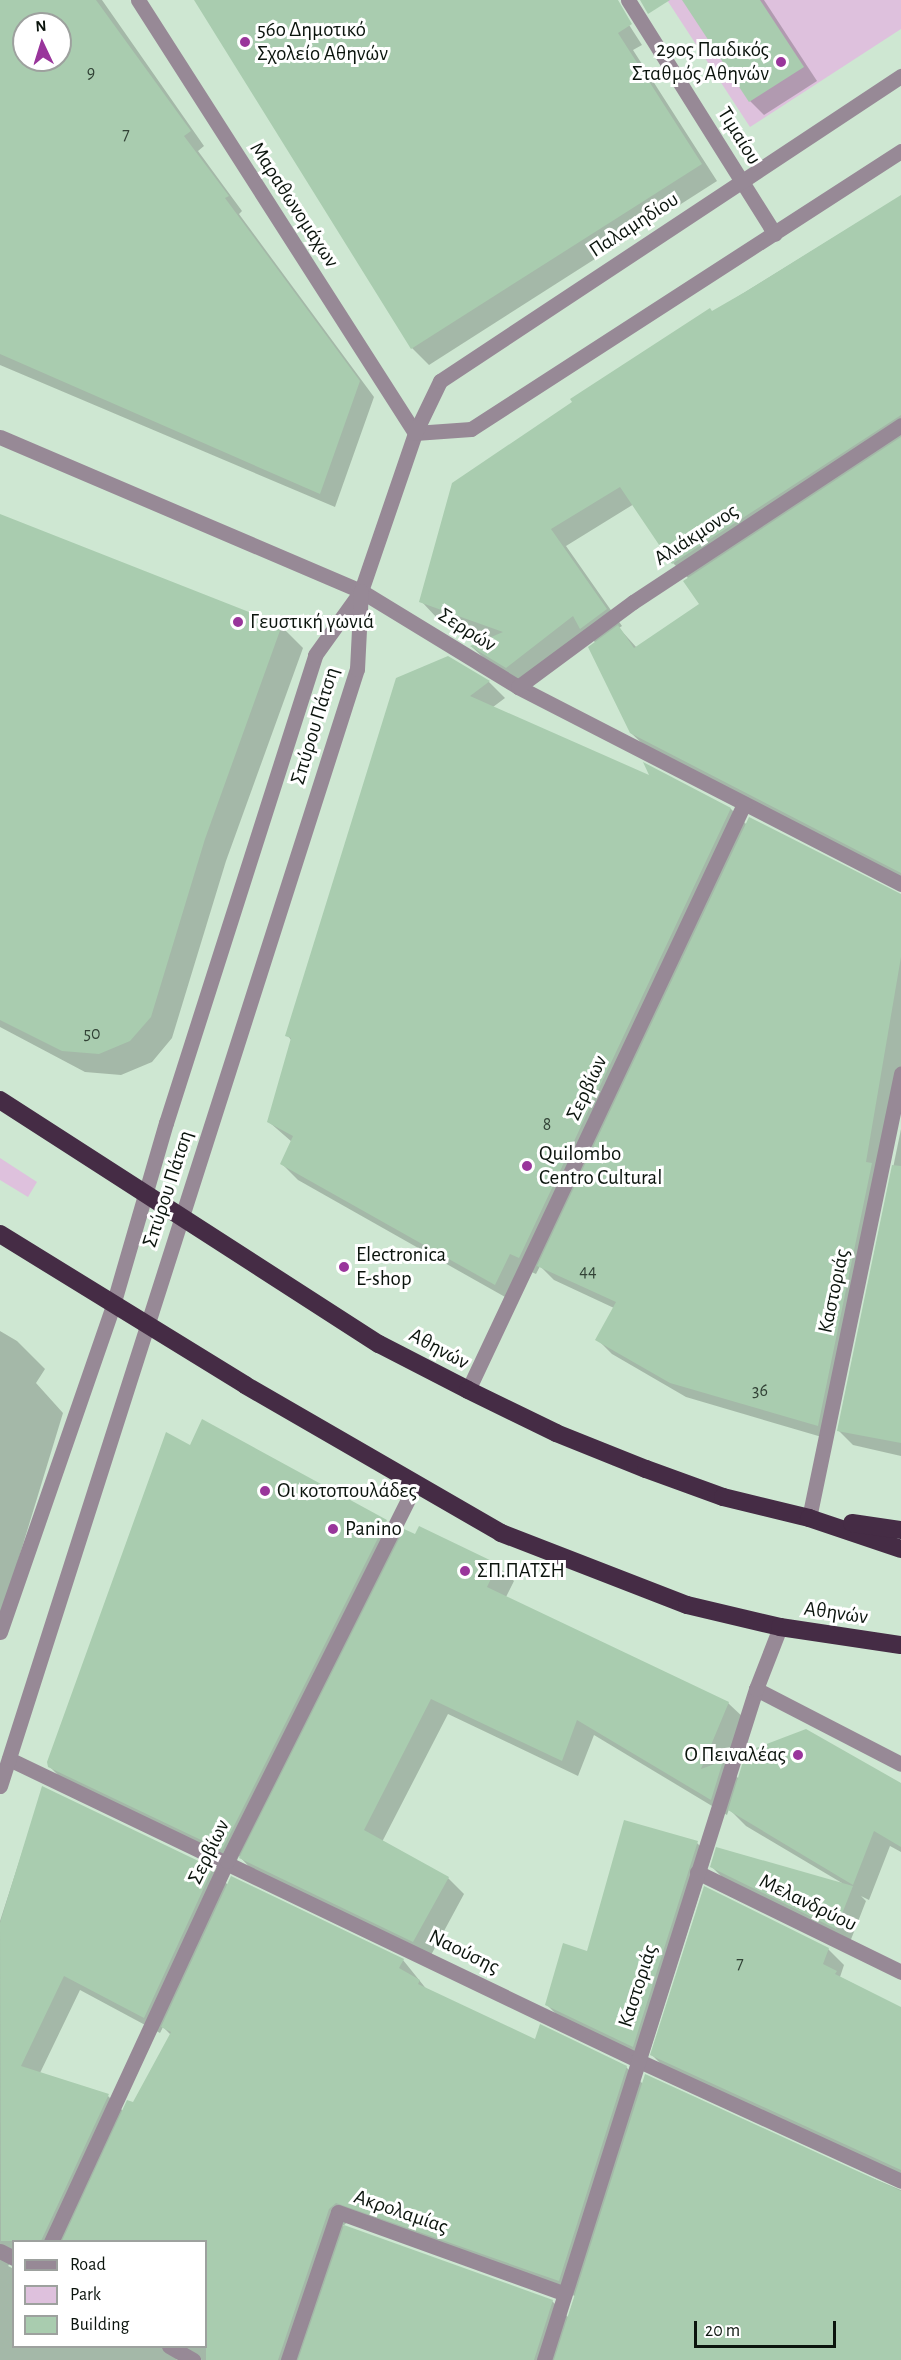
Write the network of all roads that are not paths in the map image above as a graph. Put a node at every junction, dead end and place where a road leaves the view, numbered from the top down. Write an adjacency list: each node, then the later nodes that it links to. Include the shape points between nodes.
1 (138, 0): 8 (street, Μαραθωνομάχων)
2 (628, 0): 5 (street, Τιμαίου)
3 (901, 76): 5 (street, Παλαμηδίου)
4 (901, 151): 6 (street)
5 (742, 180): 6 (street, Τιμαίου); 8 (street, Παλαμηδίου, via 440,381)
6 (775, 234): 8 (street, via 471,429)
7 (901, 425): 11 (street, Αλιάκμονος, via 633,602)
8 (415, 433): 10 (street, Παλαμηδίου)
9 (0, 437): 10 (street, Σερρών)
10 (361, 591): 11 (street, Σερρών); 16 (street, Σπύρου Πάτση, via 315,655); 17 (street, Σπύρου Πάτση, via 357,669)
11 (518, 687): 12 (street, Σερρών)
12 (744, 804): 13 (street, Σερρών); 21 (street, Σερβίων)
13 (901, 884)
14 (901, 1073): 23 (street, Καστοριάς)
15 (0, 1100): 16 (highway, Αθηνών)
16 (147, 1194): 17 (highway, Αθηνών); 19 (street, Σπύρου Πάτση)
17 (181, 1216): 20 (street, Σπύρου Πάτση); 21 (highway, Αθηνών, via 379,1344)
18 (0, 1234): 19 (highway, Αθηνών)
19 (113, 1305): 20 (highway, Αθηνών); 27 (street, Σπύρου Πάτση)
20 (145, 1325): 22 (highway, Αθηνών); 30 (street, Σπύρου Πάτση)
21 (468, 1390): 23 (highway, Αθηνών, via 556,1433 646,1469 723,1497)
22 (415, 1485): 26 (highway, Αθηνών, via 501,1533 599,1574 687,1605); 33 (street, Σερβίων)
23 (809, 1518): 24 (highway); 25 (highway, Αθηνών)
24 (901, 1530)
25 (901, 1549)
26 (780, 1628): 28 (highway, Αθηνών); 29 (street, Καστοριάς)
27 (0, 1632)
28 (901, 1645)
29 (756, 1689): 31 (street); 34 (street, Καστοριάς)
30 (9, 1759): 32 (street, Σπύρου Πάτση); 33 (street, Ναούσης)
31 (901, 1764)
32 (0, 1786)
33 (227, 1861): 36 (street, Ναούσης); 38 (street, Σερβίων)
34 (697, 1872): 35 (street, Μελανδρύου); 36 (street, Καστοριάς)
35 (901, 1972)
36 (637, 2060): 37 (street, Ναούσης); 39 (street, Καστοριάς)
37 (901, 2181)
38 (51, 2240)
39 (562, 2293): 42 (street, Ακρολαμίας, via 338,2212); 43 (street, Καστοριάς)
40 (172, 2348): 41 (street)
41 (193, 2360)
42 (288, 2360)
43 (544, 2360)

